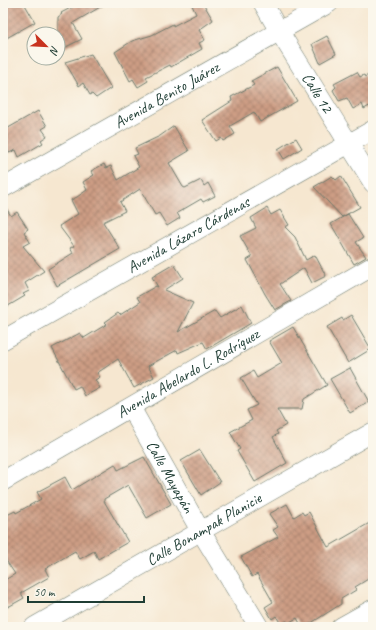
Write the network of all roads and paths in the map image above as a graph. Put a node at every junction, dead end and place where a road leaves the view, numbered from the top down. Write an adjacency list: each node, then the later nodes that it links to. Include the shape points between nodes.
1 (263, 3): 3 (street, Calle 12)
2 (329, 3): 3 (street, Avenida Benito Juárez)
3 (279, 32): 5 (street, Calle 12); 7 (street, Avenida Benito Juárez)
4 (373, 130): 5 (street, Avenida Lázaro Cárdenas)
5 (349, 143): 6 (street, Calle 12); 9 (street, Avenida Lázaro Cárdenas)
6 (373, 183)
7 (3, 188)
8 (373, 266): 10 (street, Avenida Abelardo L. Rodríguez)
9 (3, 340)
10 (131, 408): 12 (street, Avenida Abelardo L. Rodríguez); 13 (street, Calle Mayapán)
11 (373, 432): 13 (street, Calle Bonampak Planicie)
12 (3, 481)
13 (200, 530): 15 (street, Calle Bonampak Planicie); 16 (street, Calle Mayapán)
14 (373, 609): 17 (street)
15 (34, 627)
16 (259, 627)
17 (341, 627)

